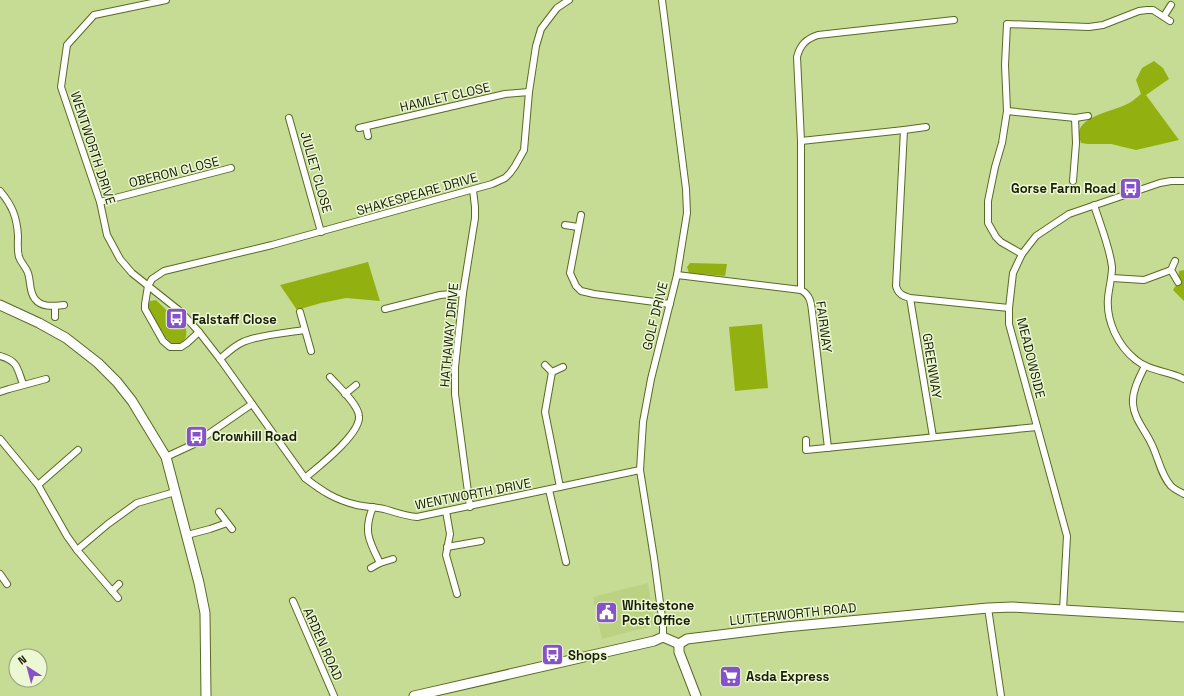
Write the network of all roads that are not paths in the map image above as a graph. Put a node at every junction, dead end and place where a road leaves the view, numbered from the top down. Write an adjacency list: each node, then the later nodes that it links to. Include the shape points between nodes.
1 (166, 0): 4 (street, WENTWORTH DRIVE)
2 (568, 0): 9 (street, SHAKESPEARE DRIVE, via 557,8 542,29 536,46)
3 (662, 0): 34 (street, GOLF DRIVE, via 686,189 687,213)
4 (140, 3): 25 (street, WENTWORTH DRIVE, via 94,15 67,44 62,87)
5 (1171, 5): 6 (street)
6 (1164, 16): 8 (street); 10 (street, via 1153,10 1139,11 1103,25 1089,27 1007,24)
7 (954, 20): 19 (street, via 818,35 803,43 797,57)
8 (1170, 20)
9 (529, 92): 14 (street, HAMLET CLOSE, via 505,94); 23 (street, SHAKESPEARE DRIVE, via 524,150 515,166 505,178)
10 (1007, 111): 13 (street); 31 (street, via 988,201 988,223 1001,242)
11 (1088, 116): 13 (street)
12 (289, 118): 30 (street, JULIET CLOSE)
13 (1075, 118): 21 (street, via 1078,172)
14 (366, 127): 16 (street, HAMLET CLOSE); 18 (street)
15 (926, 127): 17 (street)
16 (359, 128)
17 (904, 130): 19 (street); 40 (street, via 896,286 901,295)
18 (368, 136)
19 (801, 141): 38 (street)
20 (231, 168): 25 (street, OBERON CLOSE)
21 (1073, 181)
22 (1184, 181): 26 (street, via 1160,183)
23 (473, 190): 30 (street, SHAKESPEARE DRIVE); 39 (street, HATHAWAY DRIVE, via 475,218)
24 (0, 191): 44 (street, via 13,209 19,257 28,272 31,292 41,304)
25 (100, 202): 37 (street, WENTWORTH DRIVE, via 107,235 120,259)
26 (1094, 205): 31 (street, via 1069,214 1036,236); 35 (street, via 1110,258)
27 (581, 215): 29 (street)
28 (566, 225): 29 (street)
29 (578, 227): 42 (street, via 570,273 581,291)
30 (321, 232): 37 (street, SHAKESPEARE DRIVE, via 164,271 152,279)
31 (1022, 254): 45 (street, via 1013,273)
32 (1175, 261): 33 (street)
33 (1171, 270): 35 (street, via 1144,280); 36 (street)
34 (677, 275): 38 (street, FAIRWAY); 42 (street, GOLF DRIVE)
35 (1112, 278): 55 (street, via 1108,299 1114,333 1135,360)
36 (1178, 282)
37 (148, 286): 50 (street, WENTWORTH DRIVE, via 181,312); 50 (street, via 145,309 163,342 170,347 181,347)
38 (801, 290): 71 (street, FAIRWAY, via 811,301)
39 (463, 293): 46 (street, via 440,295); 81 (street, HATHAWAY DRIVE, via 455,367 455,394)
40 (910, 298): 45 (street, MEADOWSIDE); 67 (street, GREENWAY)
41 (0, 304): 72 (main road, via 66,338 98,363 132,401)
42 (670, 304): 73 (street, GOLF DRIVE, via 643,422)
43 (64, 305): 44 (street)
44 (55, 306): 48 (street)
45 (1009, 308): 66 (street, MEADOWSIDE, via 1009,324)
46 (385, 309)
47 (300, 312): 49 (street)
48 (55, 317)
49 (304, 330): 51 (street); 53 (street, via 243,342)
50 (199, 332): 53 (street, WENTWORTH DRIVE)
51 (311, 351)
52 (0, 356): 61 (street, via 16,364)
53 (220, 359): 65 (street, WENTWORTH DRIVE)
54 (545, 365): 57 (street)
55 (1145, 366): 60 (street); 79 (street, via 1134,395 1135,412 1151,441 1166,479 1171,486)
56 (563, 368): 57 (street)
57 (552, 372): 76 (street, via 545,412)
58 (330, 377): 64 (street)
59 (46, 379): 61 (street)
60 (1184, 379)
61 (23, 384): 63 (street)
62 (356, 385): 64 (street)
63 (0, 392)
64 (345, 394): 74 (street, via 359,416 357,427 344,444)
65 (252, 404): 72 (street, via 194,444); 74 (street, WENTWORTH DRIVE)
66 (1037, 428): 67 (street); 102 (street, MEADOWSIDE, via 1067,536)
67 (933, 437): 71 (street)
68 (0, 439): 75 (street)
69 (806, 440): 71 (street, via 806,450)
70 (68, 448): 75 (street, via 76,452)
71 (828, 448)
72 (166, 456): 78 (main road)
73 (640, 470): 76 (street, WENTWORTH DRIVE); 104 (street, GOLF DRIVE)
74 (305, 478): 80 (street, WENTWORTH DRIVE, via 334,498)
75 (38, 485): 89 (street)
76 (560, 487): 77 (street, WENTWORTH DRIVE)
77 (549, 490): 81 (street, WENTWORTH DRIVE); 91 (street)
78 (175, 492): 86 (main road); 89 (street, via 137,503)
79 (1184, 494)
80 (373, 507): 82 (street, WENTWORTH DRIVE, via 408,517); 92 (street, via 368,519 368,533)
81 (470, 507): 82 (street, WENTWORTH DRIVE)
82 (446, 511): 88 (street, via 450,534)
83 (219, 512): 84 (street)
84 (227, 523): 85 (street); 86 (street)
85 (232, 529)
86 (187, 534): 106 (main road, via 205,613)
87 (481, 542): 88 (street)
88 (447, 547): 98 (street, via 446,555)
89 (77, 550): 97 (street)
90 (393, 558): 92 (street)
91 (566, 562)
92 (380, 563): 93 (street)
93 (371, 568)
94 (0, 574): 95 (street)
95 (7, 584)
96 (119, 584): 97 (street)
97 (112, 591): 99 (street)
98 (458, 594)
99 (118, 598)
100 (293, 601): 107 (street, ARDEN ROAD)
101 (988, 608): 102 (main road, LUTTERWORTH ROAD); 105 (main road, LUTTERWORTH ROAD, via 785,627 687,639); 110 (street)
102 (1063, 610): 103 (main road, LUTTERWORTH ROAD)
103 (1184, 617)
104 (663, 637): 105 (main road); 108 (main road)
105 (678, 644): 109 (main road)
106 (206, 696)
107 (334, 696)
108 (414, 696)
109 (696, 696)
110 (1001, 696)

